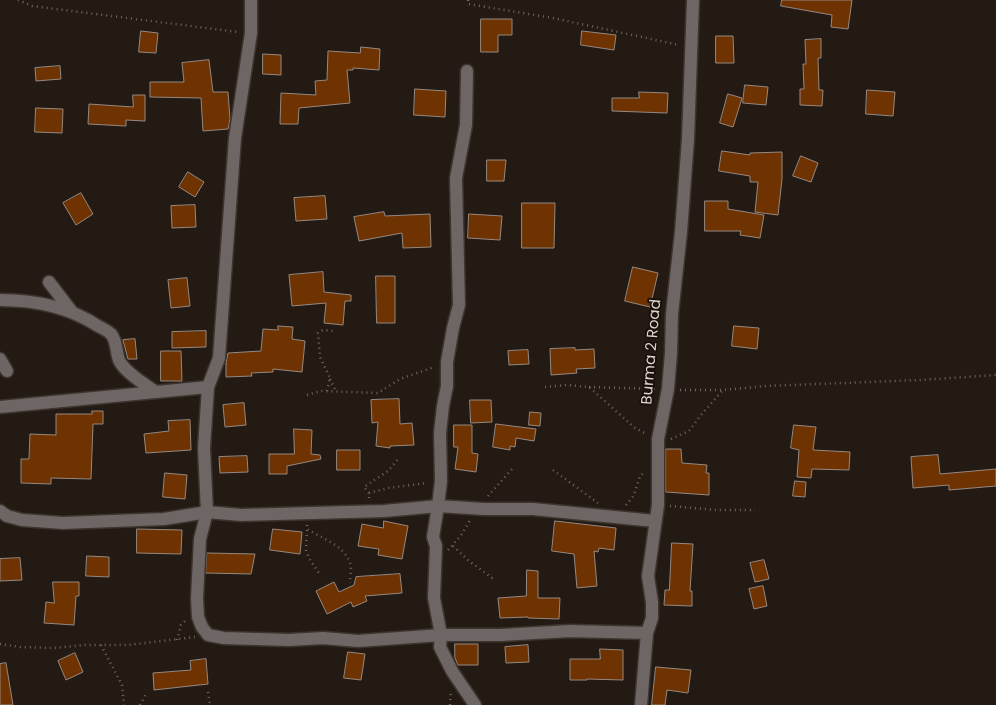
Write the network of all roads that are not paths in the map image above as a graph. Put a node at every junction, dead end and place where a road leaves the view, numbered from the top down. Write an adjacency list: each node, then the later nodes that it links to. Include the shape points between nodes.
1 (251, 0): 9 (street, via 251,33 235,138 219,358)
2 (693, 0): 15 (street, Burma 2 Road, via 688,139 668,390 658,443)
3 (467, 71): 12 (street, via 466,125 456,178 459,305 447,362 440,433)
4 (49, 282): 6 (street)
5 (0, 300): 6 (street, via 30,301)
6 (72, 312): 10 (street, via 111,334 119,361)
7 (0, 359): 8 (street)
8 (7, 371)
9 (208, 387): 10 (street); 14 (street, via 204,448)
10 (156, 392): 11 (street)
11 (0, 407)
12 (438, 506): 14 (street, via 384,511 241,515); 15 (street, via 533,509); 17 (street, via 433,537 436,546 434,598)
13 (0, 511): 14 (street, via 22,520 63,523 164,518)
14 (207, 512): 17 (street, via 200,539 197,610 208,636 289,640)
15 (655, 521): 16 (street, Burma 2 Road, via 648,576 652,618)
16 (647, 633): 17 (street, via 570,631); 19 (street, Burma 2 Road)
17 (441, 636): 18 (street, via 440,647)
18 (475, 705)
19 (641, 705)

